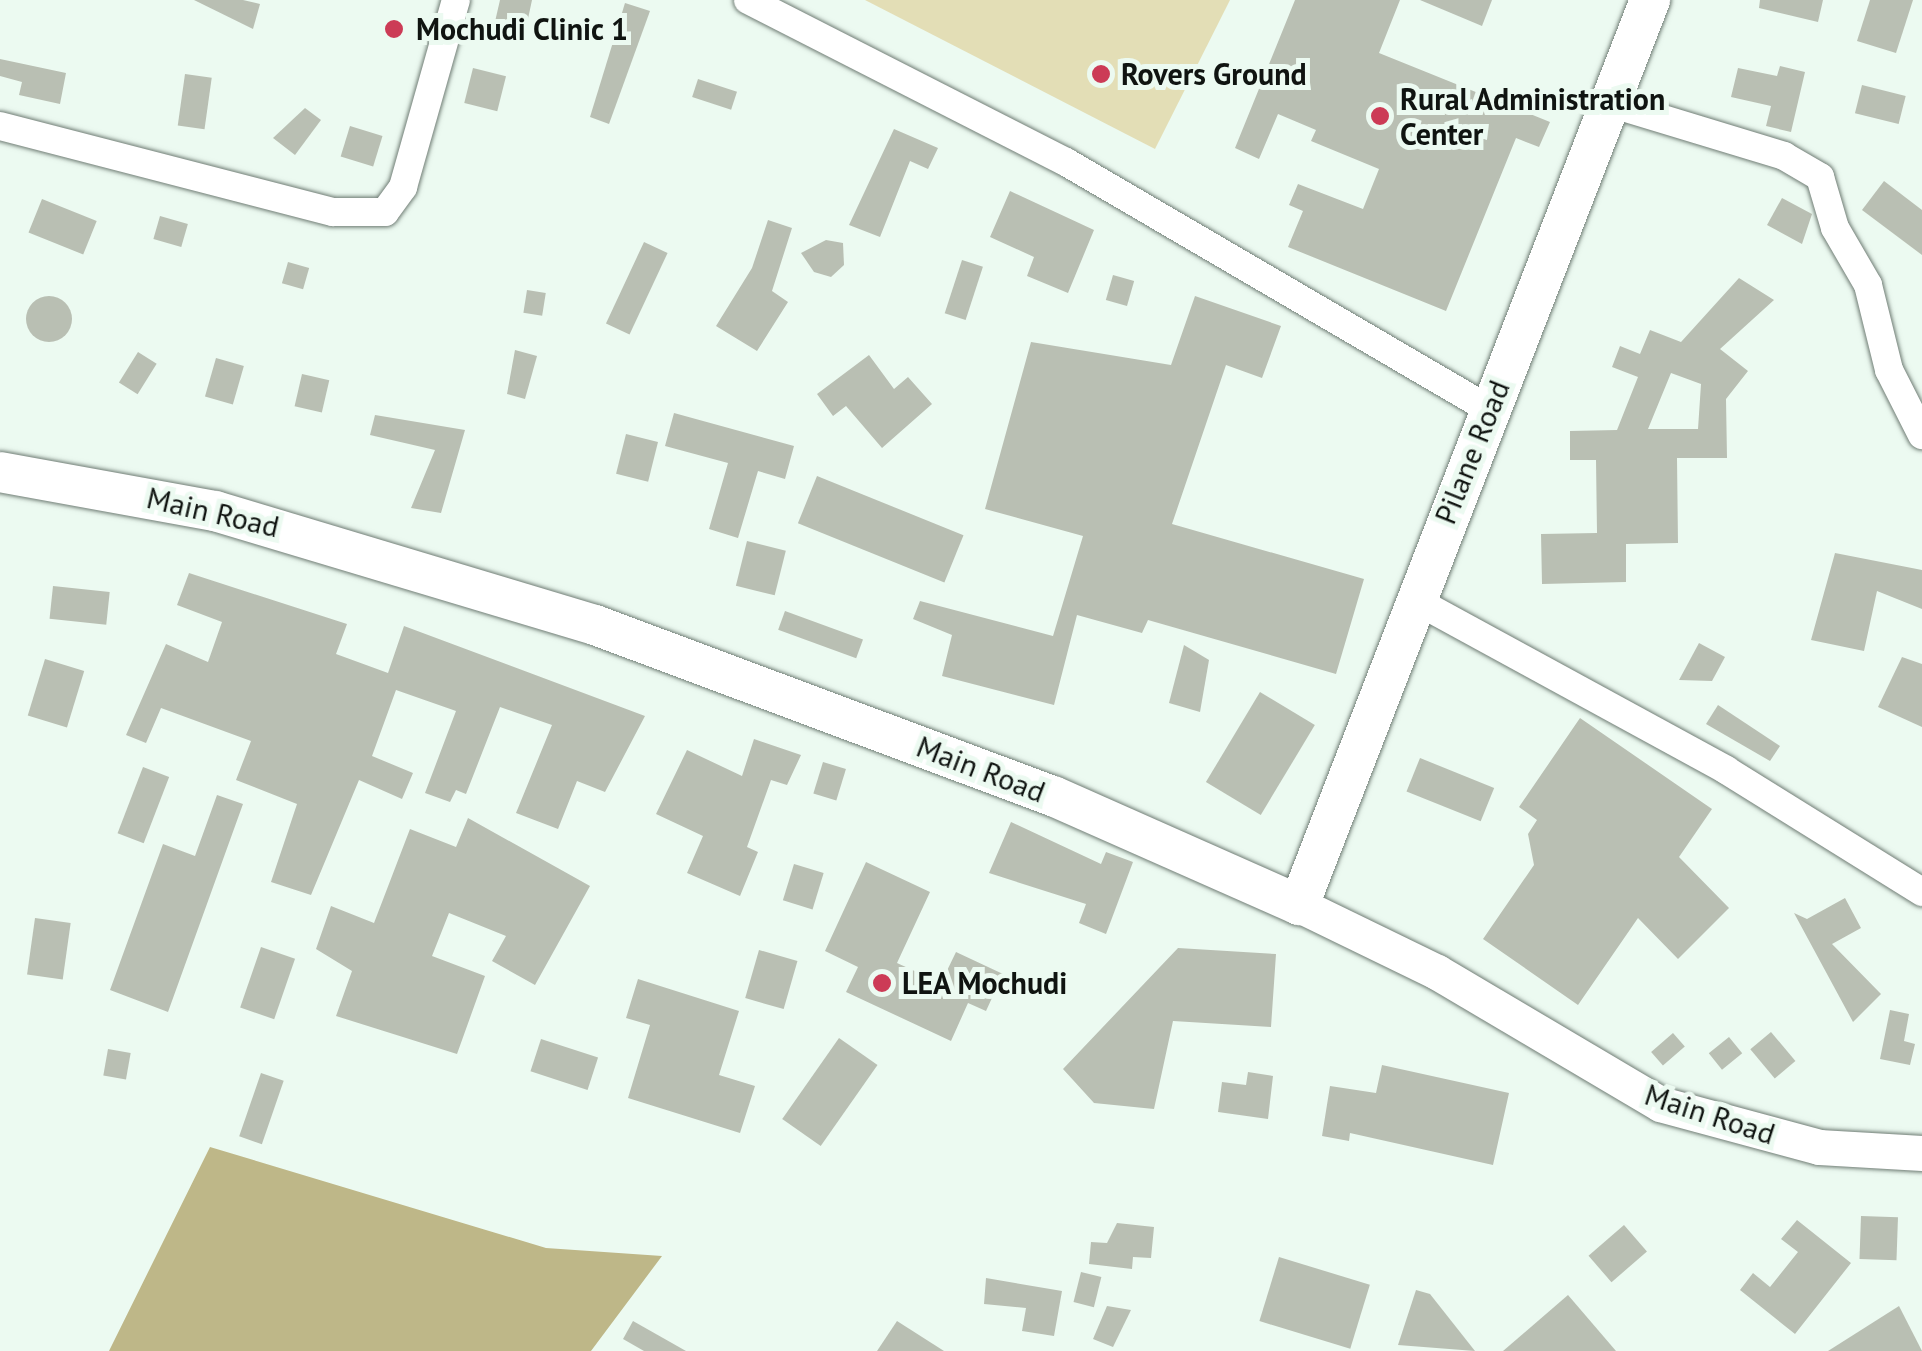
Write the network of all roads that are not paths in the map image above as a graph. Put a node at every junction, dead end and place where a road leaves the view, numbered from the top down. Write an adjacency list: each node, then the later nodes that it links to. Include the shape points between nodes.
1 (456, 0): 5 (street, via 403,187 385,212 334,212)
2 (748, 0): 6 (street, via 1066,162)
3 (1650, 0): 4 (main road, Pilane Road)
4 (1610, 103): 6 (main road, Pilane Road); 7 (street, via 1784,156 1820,177 1835,228 1868,285 1889,370)
5 (0, 126)
6 (1489, 409): 9 (main road, Pilane Road)
7 (1922, 434)
8 (0, 472): 11 (main road, Main Road, via 216,511 594,624 1053,796)
9 (1414, 599): 10 (street, via 1726,770); 11 (main road, Pilane Road)
10 (1922, 892)
11 (1299, 904): 12 (street, Main Road, via 1437,972 1660,1104 1819,1148)
12 (1922, 1153)

